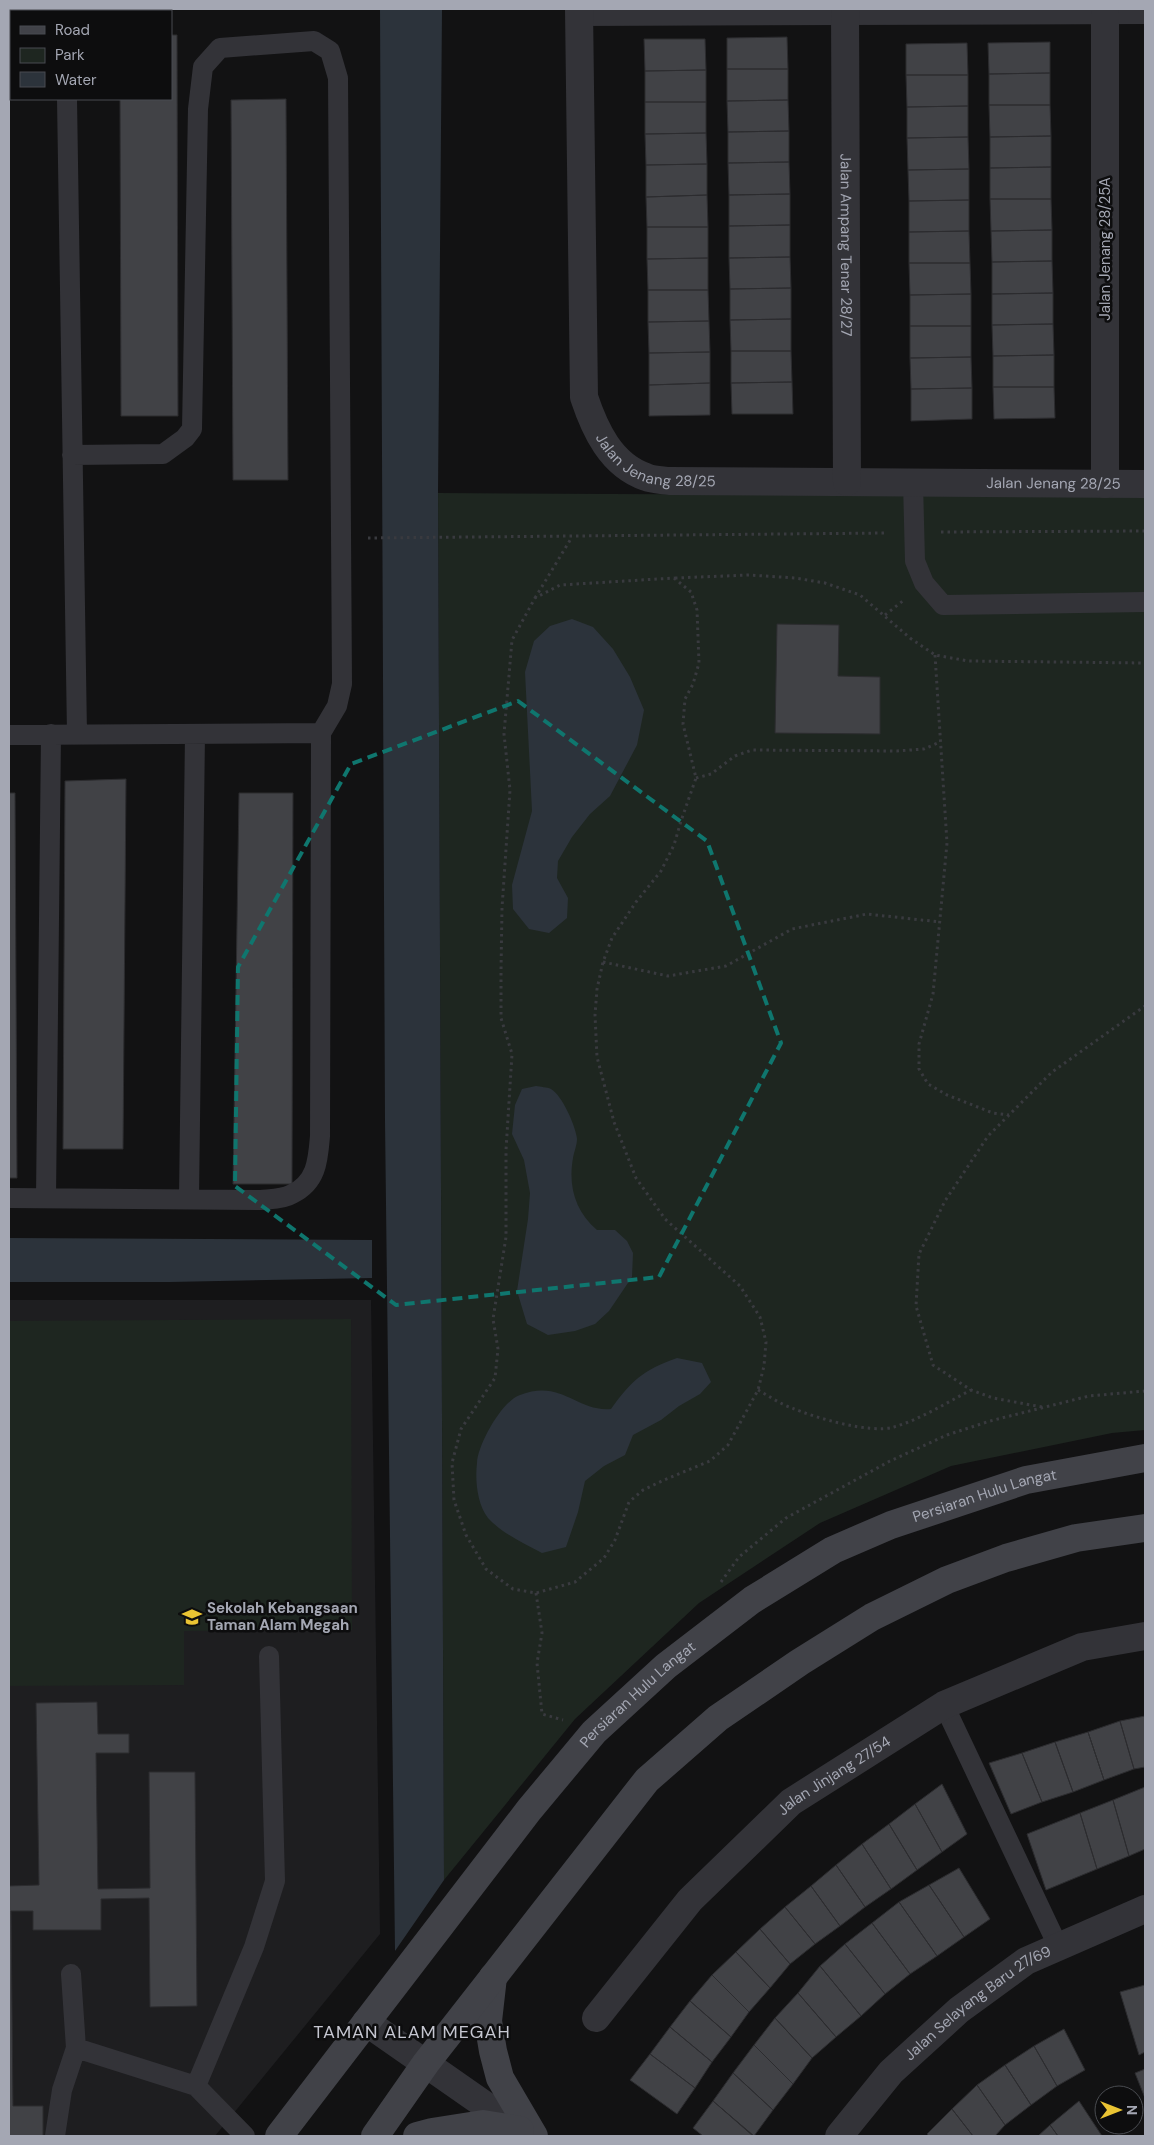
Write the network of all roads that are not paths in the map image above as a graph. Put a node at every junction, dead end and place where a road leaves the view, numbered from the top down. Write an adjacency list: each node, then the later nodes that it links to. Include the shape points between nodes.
1 (579, 12): 2 (lane); 7 (street, Jalan Jenang 28/25, via 584,397 592,424 607,449 646,477 669,481)
2 (845, 12): 3 (lane); 7 (street, Jalan Ampang Tenar 28/27)
3 (1105, 14): 4 (lane); 9 (street, Jalan Jenang 28/25A)
4 (1145, 14)
5 (67, 100): 6 (lane)
6 (72, 456): 12 (lane, via 163,454 186,438 192,429 198,108 202,67 220,48 314,40 330,51 338,78 342,684 337,706); 15 (lane)
7 (847, 482): 8 (street, Jalan Jenang 28/25)
8 (913, 482): 9 (street, Jalan Jenang 28/25); 11 (lane, via 915,561 924,583 943,605)
9 (1105, 484): 10 (street, Jalan Jenang 28/25)
10 (1145, 484)
11 (1145, 602)
12 (321, 733): 16 (lane); 19 (lane, via 320,1136 317,1164 307,1183 291,1195 260,1200)
13 (9, 734): 14 (lane)
14 (51, 734): 15 (lane); 18 (lane)
15 (77, 734): 16 (lane)
16 (195, 734): 19 (lane)
17 (9, 1198): 18 (lane)
18 (46, 1198): 19 (lane)
19 (190, 1198)
20 (1145, 1458): 30 (main road, Persiaran Hulu Langat, via 1026,1480 891,1525 833,1550 752,1600 666,1666 594,1732 529,1810)
21 (1145, 1528): 28 (main road, via 1076,1538 1006,1558 947,1580 872,1617 718,1718 647,1780)
22 (1145, 1636): 24 (street, Jalan Jinjang 27/54, via 1082,1647)
23 (269, 1656): 33 (lane, via 275,1881 254,1947)
24 (944, 1705): 26 (lane); 29 (street, Jalan Jinjang 27/54, via 791,1802 690,1900)
25 (1145, 1909): 26 (street, Jalan Selayang Baru 27/69)
26 (1058, 1946): 40 (street, Jalan Selayang Baru 27/69, via 1026,1961 959,2010 892,2072)
27 (71, 1974): 31 (lane)
28 (494, 1976): 32 (main road); 34 (main road, via 488,2021 493,2051 500,2078)
29 (596, 2018)
30 (366, 2022): 32 (street); 37 (main road, Persiaran Hulu Langat)
31 (76, 2048): 33 (lane); 35 (lane, via 62,2090)
32 (426, 2063): 34 (street); 38 (main road)
33 (196, 2086): 36 (lane)
34 (528, 2134): 39 (main road, via 483,2124)
35 (54, 2136)
36 (245, 2136)
37 (279, 2136)
38 (376, 2136)
39 (417, 2136)
40 (839, 2136)

